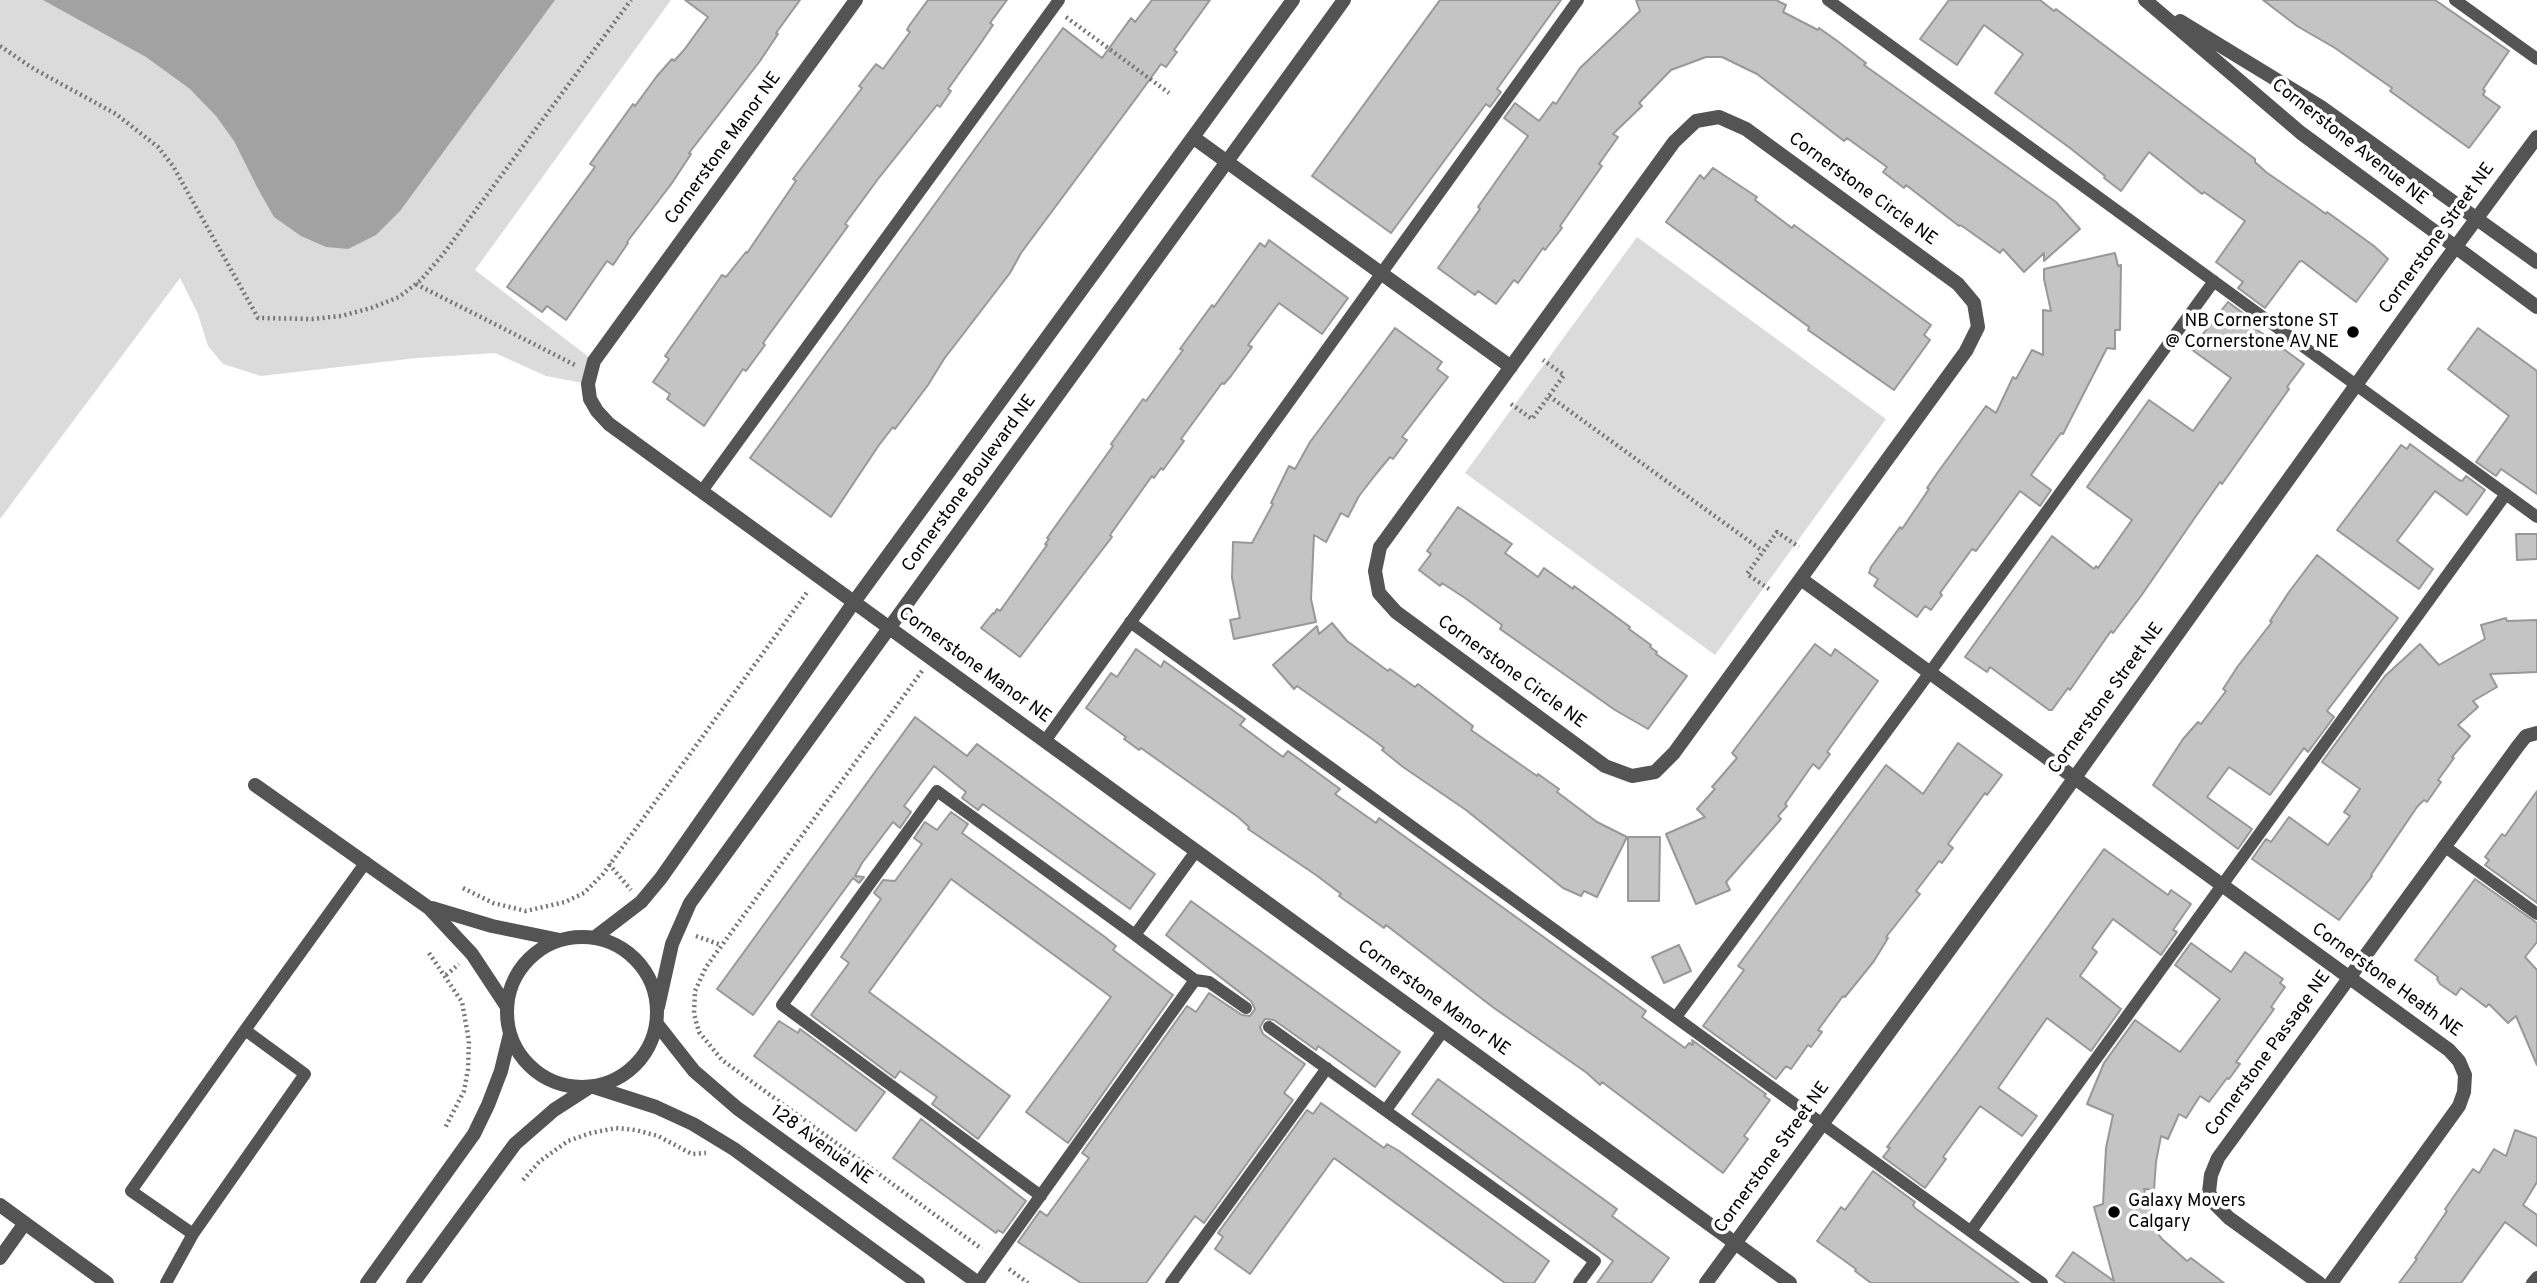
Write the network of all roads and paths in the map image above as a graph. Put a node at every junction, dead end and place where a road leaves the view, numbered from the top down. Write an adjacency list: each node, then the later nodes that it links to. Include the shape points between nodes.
1 (631, 0): 21 (path, via 444,253)
2 (856, 0): 25 (street, Cornerstone Manor NE, via 594,360)
3 (1293, 0): 14 (street, Cornerstone Boulevard NE)
4 (1345, 0): 15 (street, Cornerstone Boulevard NE)
5 (1578, 0): 19 (lane)
6 (1829, 0): 20 (lane)
7 (2146, 0): 16 (street, Cornerstone Avenue NE, via 2321,107); 17 (street, Cornerstone Avenue NE, via 2301,133)
8 (2455, 0): 11 (lane)
9 (1056, 4): 12 (path); 29 (lane)
10 (0, 46): 21 (path, via 116,114 158,147 258,318 341,316 371,309)
11 (2537, 59)
12 (1169, 93)
13 (2537, 136): 16 (street, Cornerstone Street NE)
14 (1194, 138): 15 (street); 37 (street, Cornerstone Boulevard NE)
15 (1227, 162): 19 (street); 39 (street, Cornerstone Boulevard NE)
16 (2477, 218): 17 (street, Cornerstone Street NE); 18 (street, Cornerstone Avenue NE)
17 (2455, 248): 22 (street, Cornerstone Avenue NE); 26 (street, Cornerstone Street NE)
18 (2537, 262)
19 (1380, 273): 24 (street); 38 (lane)
20 (2214, 281): 26 (lane); 42 (lane)
21 (416, 284): 25 (path)
22 (2537, 307)
23 (1543, 360): 27 (path, via 1564,375)
24 (1511, 367): 35 (street, Cornerstone Circle NE, via 1380,547 1375,570 1378,593 1396,612 1605,766 1632,776 1655,772 1674,753); 35 (street, Cornerstone Circle NE, via 1674,142 1696,121 1719,117 1746,129 1958,284 1974,303 1978,327 1966,351)
25 (591, 373): 29 (street, Cornerstone Manor NE, via 590,400 609,424)
26 (2356, 385): 30 (lane); 45 (street, Cornerstone Street NE)
27 (1549, 396): 28 (path, via 1532,419); 33 (path)
28 (1511, 404)
29 (702, 491): 34 (street, Cornerstone Manor NE)
30 (2505, 494): 31 (lane); 50 (lane)
31 (2537, 517)
32 (1799, 547): 33 (path, via 1777,532)
33 (1763, 551): 36 (path, via 1747,574)
34 (819, 576): 37 (street, Cornerstone Manor NE); 51 (path, via 603,874 584,893 526,911 493,903)
35 (1801, 579): 42 (street)
36 (1769, 589)
37 (855, 602): 39 (street, Cornerstone Manor NE); 55 (street, Cornerstone Boulevard NE, via 661,878 641,902)
38 (1130, 622): 44 (lane); 63 (lane)
39 (889, 628): 41 (street, Cornerstone Manor NE); 61 (street, Cornerstone Boulevard NE, via 690,903 672,944)
40 (947, 635): 41 (path)
41 (931, 658): 44 (street, Cornerstone Manor NE); 87 (path, via 706,967 695,991 694,1014 699,1031 722,1060)
42 (1929, 672): 45 (street); 63 (lane)
43 (2537, 733): 47 (street, Cornerstone Passage NE, via 2526,736)
44 (1045, 741): 48 (street, Cornerstone Manor NE)
45 (2074, 777): 50 (street, Cornerstone Heath NE); 74 (street, Cornerstone Street NE)
46 (255, 785): 49 (street)
47 (2444, 846): 53 (lane); 58 (street, Cornerstone Passage NE)
48 (1196, 851): 54 (lane); 67 (street, Cornerstone Manor NE)
49 (366, 862): 52 (street); 66 (lane)
50 (2221, 884): 58 (street, Cornerstone Heath NE); 83 (lane)
51 (463, 888)
52 (429, 908): 56 (street); 60 (street, via 472,954)
53 (2537, 914)
54 (1135, 935): 59 (lane); 80 (lane, via 937,791 782,1005)
55 (594, 938): 56 (street); 61 (street, via 610,942 638,961 651,982)
56 (560, 940): 60 (street, via 539,951 520,970)
57 (429, 953): 71 (path, via 462,1002 469,1041)
58 (2348, 977): 101 (street, Cornerstone Passage NE, via 2210,1175 2209,1192 2221,1211); 102 (street, Cornerstone Heath NE, via 2449,1050 2465,1076 2465,1092)
59 (1195, 980): 62 (lane, via 1209,982); 80 (lane)
60 (508, 1007): 68 (street)
61 (658, 1007): 64 (street)
62 (1246, 1009)
63 (1676, 1017): 74 (lane)
64 (657, 1024): 70 (street, via 645,1055 634,1068 620,1078); 94 (street, 128 Avenue NE, via 694,1072 722,1096)
65 (1269, 1027): 69 (lane)
66 (245, 1030): 84 (lane, via 305,1074); 84 (lane, via 131,1191)
67 (1443, 1031): 73 (lane); 85 (street, Cornerstone Manor NE)
68 (510, 1034): 70 (street, via 517,1050 540,1074 571,1087); 72 (street)
69 (1327, 1068): 73 (lane); 96 (lane)
70 (590, 1087): 76 (street); 93 (street, via 656,1107 704,1130)
71 (461, 1097): 72 (path); 75 (path)
72 (488, 1105): 91 (street, via 456,1161)
73 (1386, 1110): 97 (lane, via 1595,1261)
74 (1822, 1123): 83 (lane); 85 (street, Cornerstone Street NE)
75 (444, 1128)
76 (527, 1132): 78 (path); 92 (street)
77 (692, 1154): 78 (path, via 658,1136 616,1128 568,1141)
78 (546, 1157): 79 (path)
79 (523, 1180)
80 (1041, 1196): 87 (lane)
81 (0, 1205): 82 (street)
82 (25, 1223): 86 (street); 89 (street)
83 (1971, 1231): 100 (lane)
84 (193, 1234): 90 (lane)
85 (1735, 1243): 98 (street, Cornerstone Street NE); 99 (street)
86 (0, 1258)
87 (996, 1259): 94 (lane); 95 (path)
88 (2537, 1277): 103 (lane)
89 (107, 1283)
90 (166, 1283)
91 (367, 1283)
92 (413, 1283)
93 (918, 1283)
94 (978, 1283)
95 (1028, 1283)
96 (1171, 1283)
97 (1579, 1283)
98 (1706, 1283)
99 (1790, 1283)
100 (2042, 1283)
101 (2319, 1283)
102 (2331, 1283)
103 (2532, 1283)

